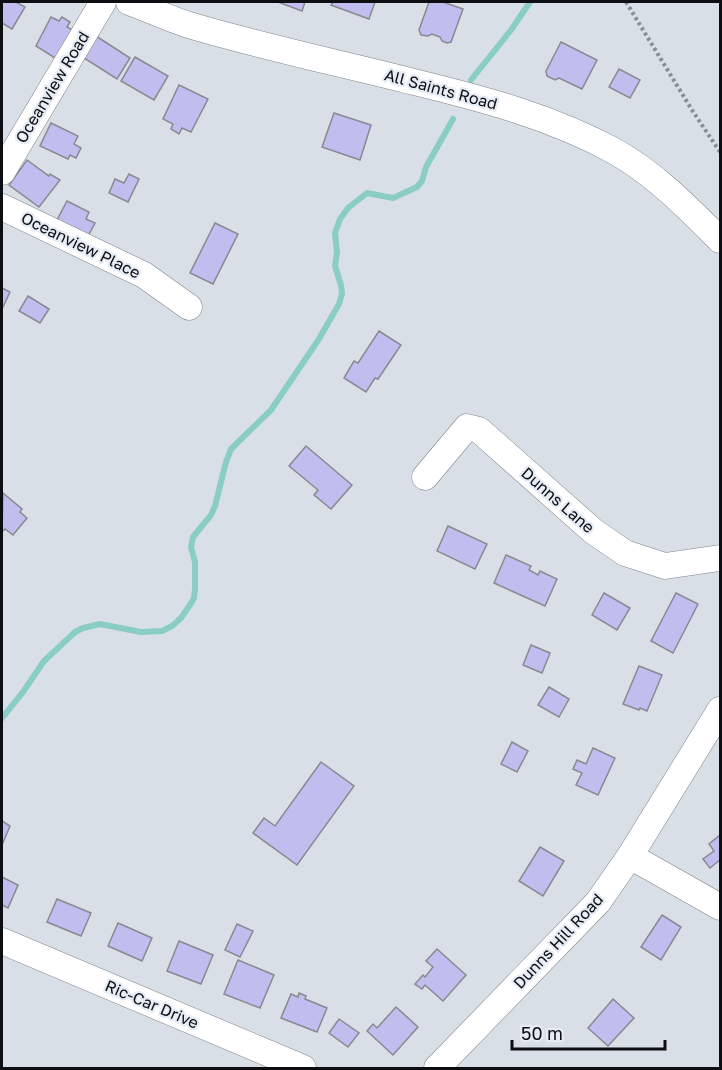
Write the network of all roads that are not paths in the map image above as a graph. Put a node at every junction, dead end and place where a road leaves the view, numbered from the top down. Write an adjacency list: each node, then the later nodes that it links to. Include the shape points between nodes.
1 (103, 2): 3 (street, Oceanview Road)
2 (129, 2): 5 (street, All Saints Road, via 187,24 534,115 618,154 685,206)
3 (2, 172)
4 (2, 207): 6 (street, Oceanview Place, via 144,275)
5 (720, 240)
6 (189, 307)
7 (424, 477): 8 (street, Dunns Lane, via 467,427 479,430 593,531 625,553 665,566)
8 (720, 558)
9 (720, 710): 10 (street, Dunns Hill Road)
10 (630, 856): 11 (street); 14 (street, Dunns Hill Road, via 598,902)
11 (720, 907)
12 (2, 941): 13 (street, Ric-Car Drive)
13 (303, 1068)
14 (437, 1068)

